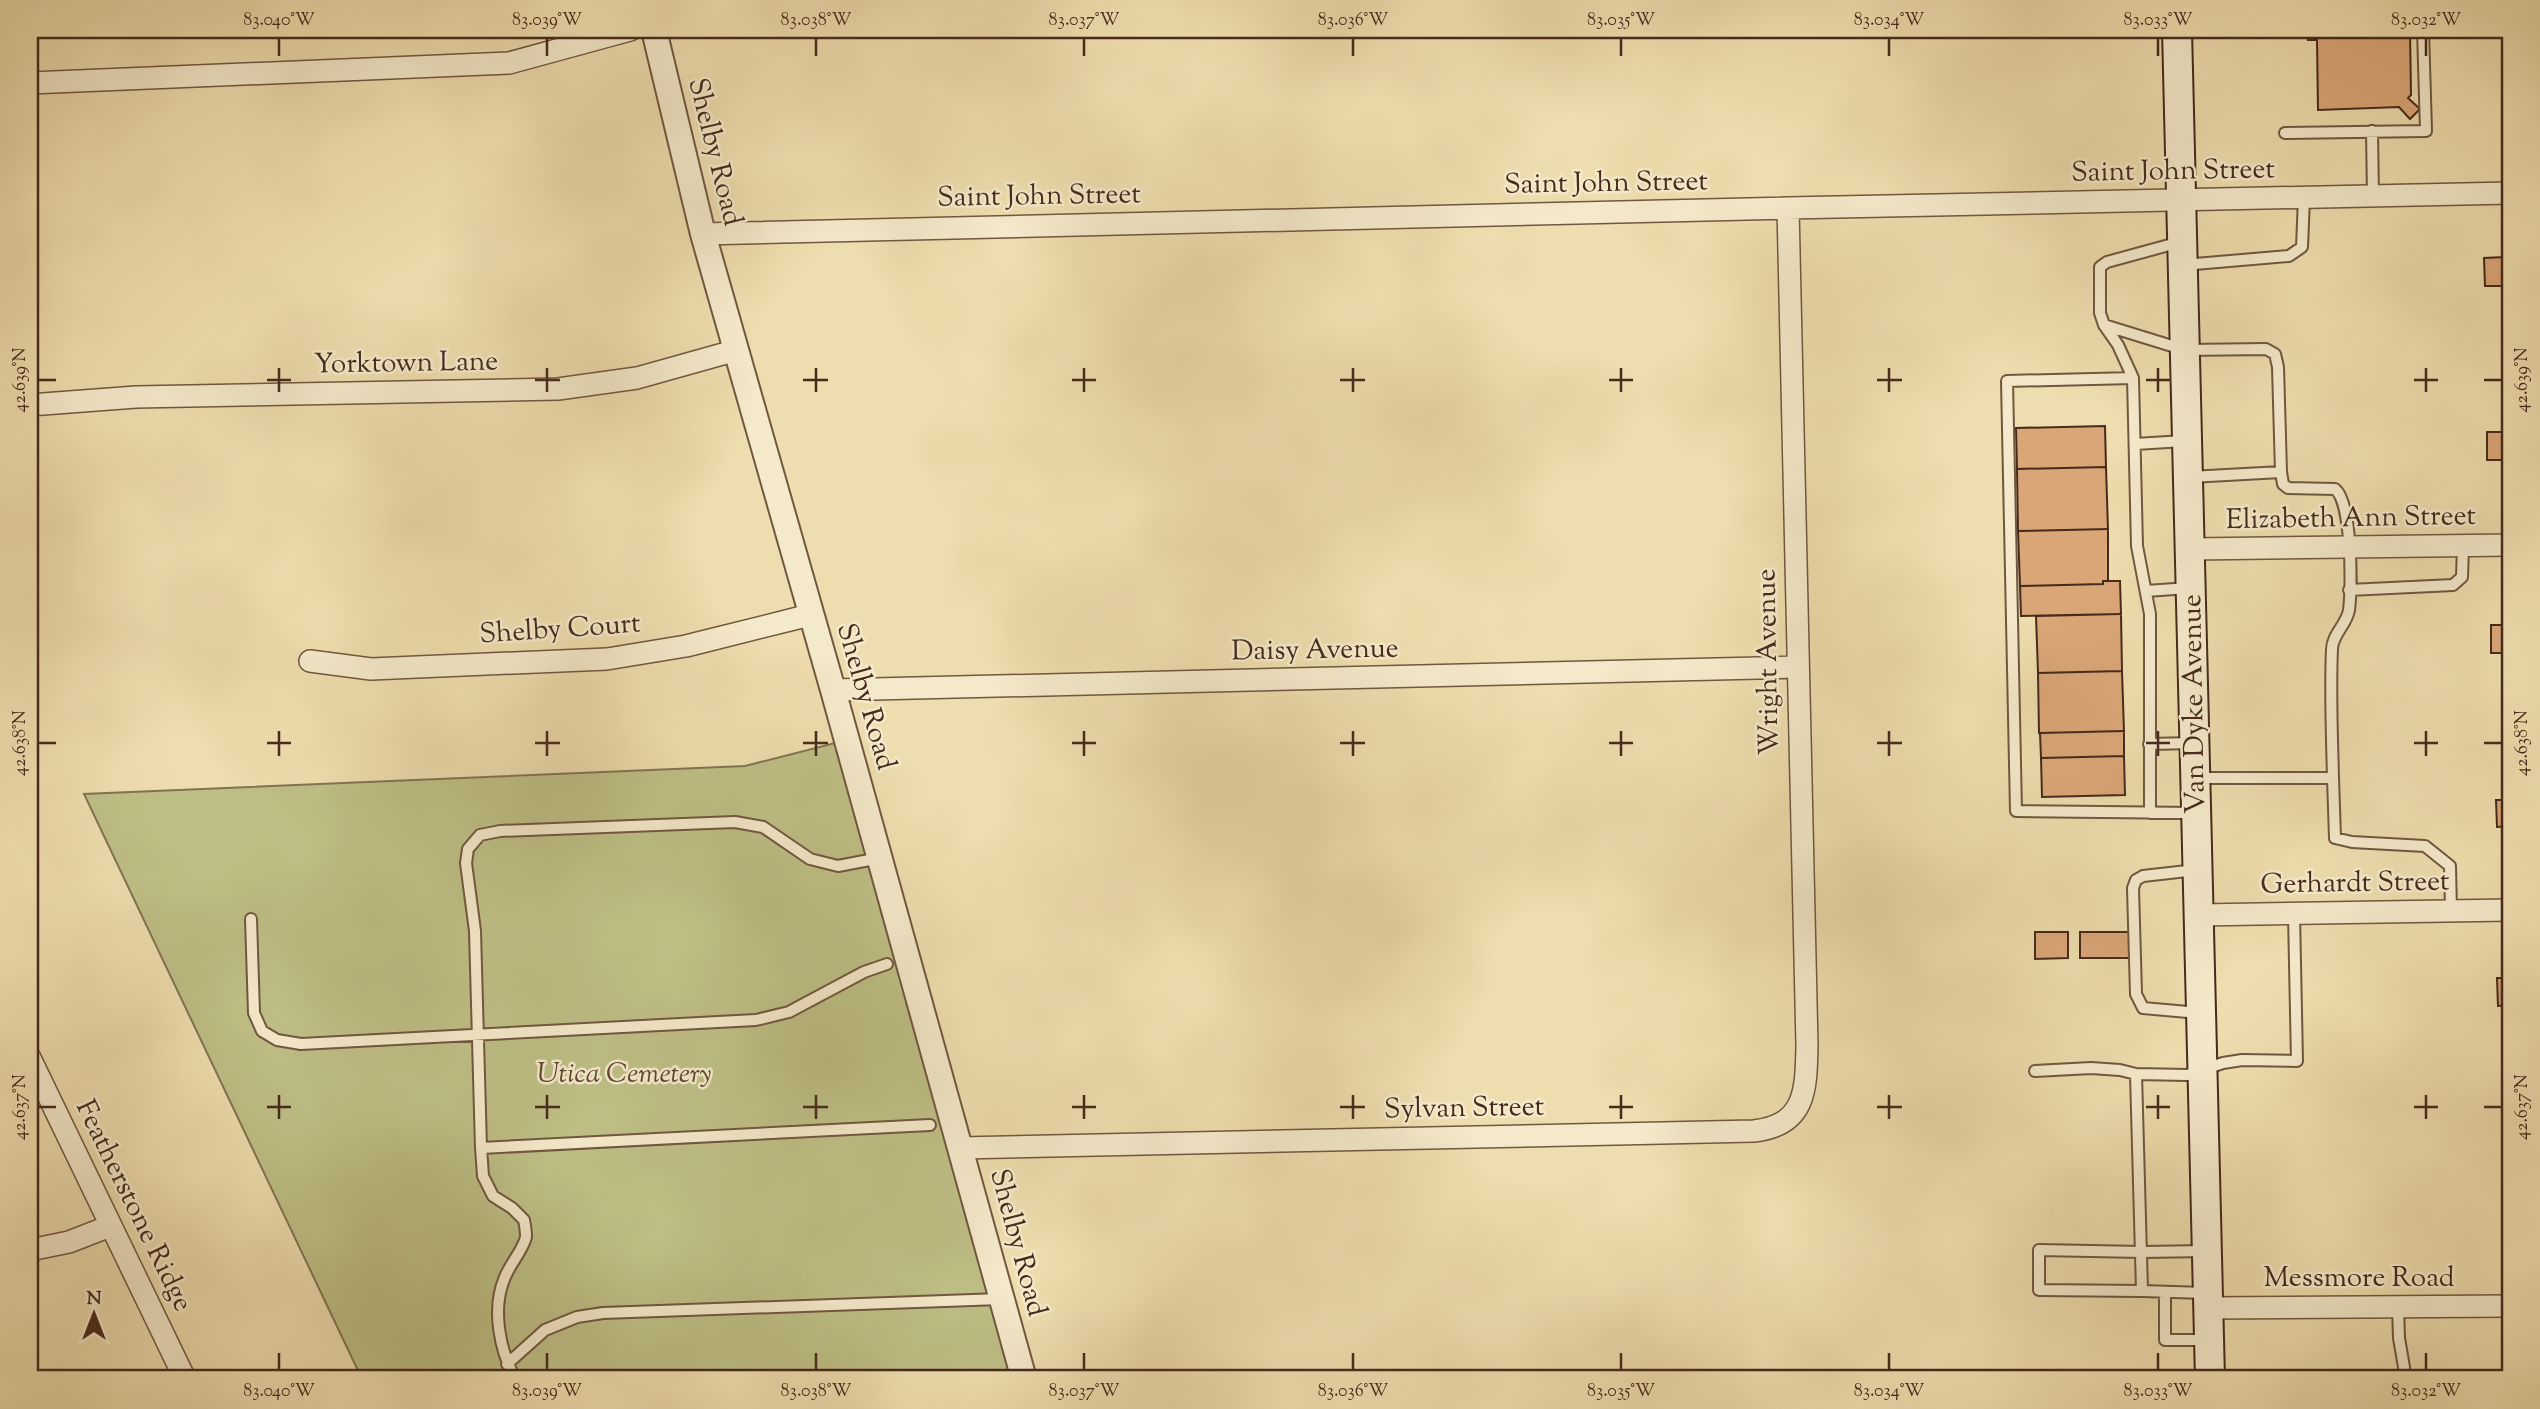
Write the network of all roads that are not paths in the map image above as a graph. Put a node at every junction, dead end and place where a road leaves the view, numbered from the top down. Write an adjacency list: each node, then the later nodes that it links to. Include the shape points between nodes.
1 (631, 30): 5 (street, via 509,63)
2 (654, 30): 13 (street, Shelby Road)
3 (2178, 30): 11 (main road, Van Dyke Avenue)
4 (2423, 30): 6 (lane, via 2426,131)
5 (30, 83)
6 (2372, 131): 7 (lane); 9 (lane)
7 (2285, 133)
8 (2510, 193): 9 (street, Saint John Street)
9 (2373, 197): 10 (street, Saint John Street)
10 (2304, 198): 11 (street, Saint John Street); 14 (lane, via 2302,247 2289,256)
11 (2181, 200): 12 (street, Saint John Street); 14 (main road, Van Dyke Avenue)
12 (1788, 208): 13 (street, Saint John Street); 33 (street, Wright Avenue)
13 (703, 234): 16 (street, Shelby Road)
14 (2183, 253): 15 (lane, via 2107,262 2100,267); 17 (main road, Van Dyke Avenue)
15 (2104, 325): 17 (lane); 18 (lane)
16 (737, 350): 19 (street, Yorktown Lane, via 637,378 558,389 136,397); 31 (street, Shelby Road)
17 (2185, 350): 20 (main road, Van Dyke Avenue); 22 (lane, via 2266,349 2275,354)
18 (2133, 378): 21 (lane); 39 (lane, via 2007,381 2016,811)
19 (30, 405)
20 (2188, 441): 21 (lane); 23 (main road, Van Dyke Avenue)
21 (2135, 444): 30 (lane, via 2137,546)
22 (2281, 472): 23 (lane); 26 (lane, via 2283,484 2294,490 2339,492)
23 (2189, 477): 27 (main road, Van Dyke Avenue)
24 (2510, 545): 25 (street, Elizabeth Ann Street)
25 (2463, 546): 26 (street, Elizabeth Ann Street); 29 (lane, via 2462,577 2452,585)
26 (2350, 547): 27 (street, Elizabeth Ann Street); 29 (lane)
27 (2192, 549): 28 (main road, Van Dyke Avenue)
28 (2192, 588): 30 (lane); 35 (main road, Van Dyke Avenue)
29 (2349, 590): 38 (lane, via 2349,612 2332,644)
30 (2146, 591): 36 (lane, via 2152,656)
31 (810, 615): 32 (street, Shelby Court, via 686,646 607,659 371,668); 34 (street, Shelby Road)
32 (310, 661)
33 (1797, 667): 34 (street, Daisy Avenue); 55 (street, Wright Avenue, via 1807,1073)
34 (834, 690): 41 (street, Shelby Road)
35 (2196, 743): 36 (lane); 37 (main road, Van Dyke Avenue)
36 (2149, 744): 39 (lane)
37 (2197, 778): 38 (lane); 40 (main road, Van Dyke Avenue)
38 (2333, 778): 44 (lane, via 2335,838 2425,846 2450,866)
39 (2150, 813): 40 (lane)
40 (2197, 813): 42 (main road, Van Dyke Avenue)
41 (880, 858): 50 (lane, via 838,866 810,859 763,827 735,822 480,835 468,849 466,863 475,931); 58 (street, Shelby Road)
42 (2199, 870): 46 (main road, Van Dyke Avenue); 49 (lane, via 2143,876 2133,888 2139,1004)
43 (2510, 910): 44 (street, Gerhardt Street)
44 (2451, 911): 45 (street, Gerhardt Street)
45 (2294, 914): 46 (street, Gerhardt Street); 53 (lane, via 2297,1061 2242,1060)
46 (2200, 915): 49 (main road, Van Dyke Avenue)
47 (251, 919): 50 (lane, via 254,1013 262,1031 277,1040 302,1044)
48 (887, 964): 50 (lane, via 789,1012 756,1020)
49 (2202, 1013): 53 (main road, Van Dyke Avenue)
50 (477, 1035): 57 (lane)
51 (30, 1058): 59 (street, Featherstone Ridge)
52 (2035, 1071): 54 (lane, via 2091,1068)
53 (2203, 1071): 54 (lane); 61 (main road, Van Dyke Avenue)
54 (2136, 1074): 62 (lane)
55 (1795, 1113): 58 (street, Sylvan Street, via 1774,1128 1754,1131)
56 (930, 1125): 57 (lane)
57 (481, 1148): 70 (lane, via 483,1176 493,1196 524,1220 526,1238 504,1279 499,1312)
58 (960, 1148): 65 (street, Shelby Road)
59 (110, 1226): 60 (street, via 69,1242); 71 (street, Featherstone Ridge)
60 (30, 1250)
61 (2207, 1251): 62 (lane); 66 (main road, Van Dyke Avenue)
62 (2142, 1252): 63 (lane); 63 (lane, via 2039,1250 2039,1290)
63 (2142, 1291): 64 (lane)
64 (2165, 1292): 66 (lane); 69 (lane, via 2165,1340)
65 (1002, 1299): 70 (lane, via 603,1313 545,1330); 73 (street, Shelby Road)
66 (2208, 1301): 68 (street, Messmore Road); 69 (main road, Van Dyke Avenue)
67 (2510, 1306): 68 (street, Messmore Road)
68 (2398, 1307): 75 (lane)
69 (2209, 1340): 74 (main road, Van Dyke Avenue)
70 (507, 1364): 72 (lane)
71 (185, 1379)
72 (515, 1379)
73 (1024, 1379)
74 (2210, 1379)
75 (2406, 1379)

